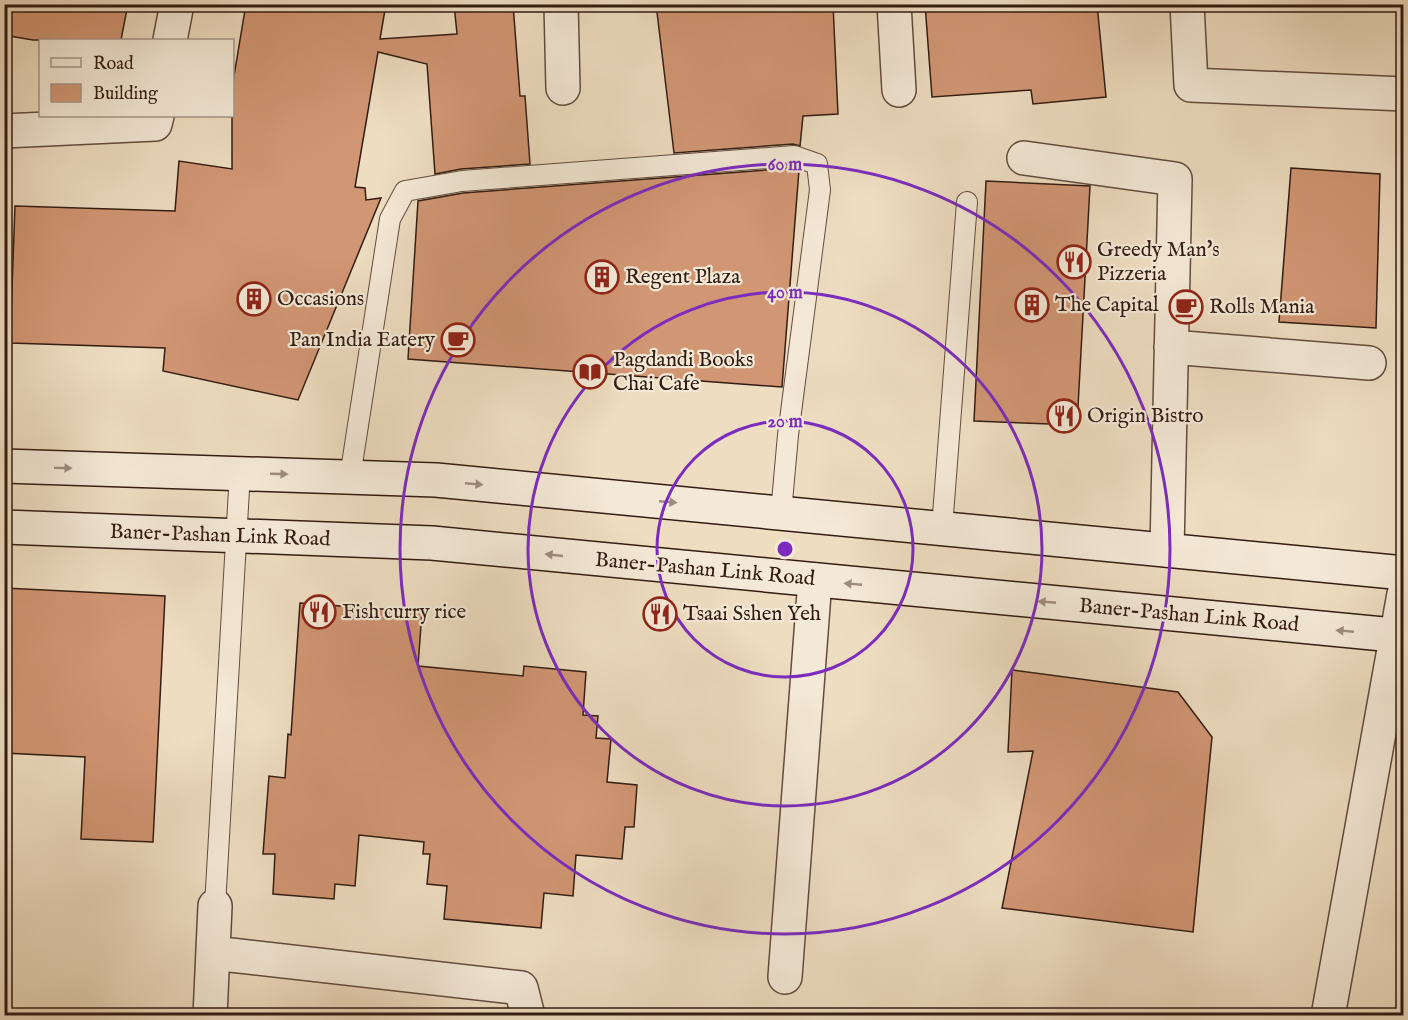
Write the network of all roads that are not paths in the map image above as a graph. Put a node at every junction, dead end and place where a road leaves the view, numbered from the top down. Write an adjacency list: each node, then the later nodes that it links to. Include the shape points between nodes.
1 (177, 4): 5 (street)
2 (561, 4): 6 (street)
3 (894, 4): 7 (street)
4 (1187, 4): 8 (street, via 1191,85)
5 (170, 39)
6 (562, 88)
7 (899, 90)
8 (1404, 94)
9 (157, 117): 10 (street, via 155,124)
10 (4, 131)
11 (1024, 158): 13 (street, via 1175,179)
12 (967, 202): 20 (lane)
13 (1171, 347): 14 (street); 22 (street)
14 (1369, 363)
15 (4, 466): 16 (street, one-way to 16)
16 (240, 472): 17 (street, one-way to 17); 21 (lane)
17 (350, 477): 18 (street, one-way to 18, via 436,480); 18 (lane, via 390,219 405,191 462,181 794,156 817,164 820,190)
18 (781, 513): 20 (street)
19 (4, 527): 21 (street, Baner-Pashan Link Road)
20 (942, 528): 22 (street)
21 (237, 536): 24 (street, Baner-Pashan Link Road, one-way to 21, via 432,543); 27 (lane)
22 (1167, 550): 23 (street)
23 (1404, 573)
24 (815, 580): 26 (street, Baner-Pashan Link Road, one-way to 24); 29 (street)
25 (1404, 594): 26 (street)
26 (1400, 636): 32 (street)
27 (215, 906): 28 (street)
28 (213, 953): 30 (street); 31 (street, via 520,988)
29 (785, 977)
30 (210, 1016)
31 (528, 1016)
32 (1328, 1016)

